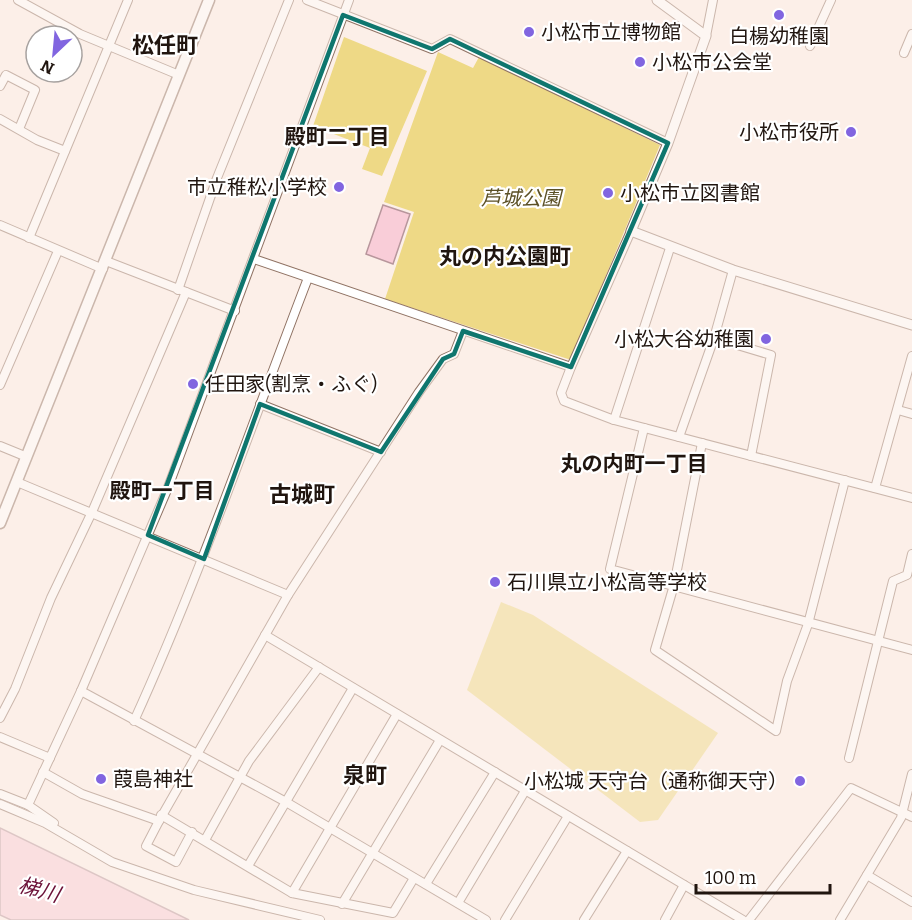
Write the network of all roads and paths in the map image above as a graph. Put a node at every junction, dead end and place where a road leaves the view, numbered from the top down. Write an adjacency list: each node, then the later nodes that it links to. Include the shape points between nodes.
1 (18, 0): 14 (street)
2 (128, 0): 14 (street)
3 (209, 0): 16 (main road)
4 (289, 0): 31 (street, via 217,178)
5 (307, 0): 10 (street)
6 (349, 0): 10 (street)
7 (657, 0): 12 (street)
8 (713, 0): 12 (street)
9 (831, 0): 13 (street)
10 (343, 15): 20 (street, via 432,49 450,39); 27 (street)
11 (912, 34): 15 (street)
12 (706, 36): 20 (street)
13 (810, 46)
14 (108, 47): 16 (street); 21 (street)
15 (904, 53)
16 (179, 75): 28 (main road)
17 (0, 86): 19 (street, via 6,75 35,90)
18 (0, 119): 19 (street)
19 (19, 129): 21 (street)
20 (668, 142): 23 (street)
21 (65, 151): 24 (street)
22 (0, 225): 24 (street)
23 (631, 231): 25 (street); 37 (street)
24 (29, 238): 26 (street)
25 (670, 248): 29 (street); 42 (street)
26 (58, 251): 28 (street); 38 (street)
27 (254, 259): 30 (street); 32 (street)
28 (104, 265): 31 (street); 49 (main road)
29 (733, 270): 33 (street); 35 (street)
30 (308, 278): 34 (street); 39 (street)
31 (182, 291): 32 (street); 54 (street)
32 (235, 311): 56 (street)
33 (912, 325)
34 (463, 331): 37 (street); 47 (street, via 454,354 443,359)
35 (714, 338): 44 (street); 48 (street, via 771,355)
36 (912, 356): 40 (street)
37 (571, 367): 42 (street, via 561,393 564,401)
38 (0, 385)
39 (260, 404): 47 (street); 58 (street)
40 (898, 410): 41 (street); 52 (street)
41 (912, 414)
42 (614, 420): 43 (street)
43 (644, 428): 44 (street); 59 (street, via 610,569)
44 (679, 437): 45 (street)
45 (702, 443): 48 (street); 59 (street)
46 (0, 446): 49 (street)
47 (381, 452): 60 (street)
48 (751, 456): 50 (street)
49 (27, 457): 51 (main road)
50 (845, 480): 52 (street); 61 (street)
51 (16, 482): 54 (street); 55 (main road)
52 (874, 488): 53 (street)
53 (912, 498)
54 (92, 512): 56 (street); 69 (street)
55 (0, 523)
56 (148, 535): 58 (street); 67 (street)
57 (912, 554): 63 (street, via 907,575 893,581)
58 (204, 559): 60 (street); 70 (street)
59 (674, 585): 61 (street); 61 (street, via 655,650 776,730 787,681)
60 (288, 595): 62 (street)
61 (808, 624): 63 (street)
62 (265, 635): 65 (street); 73 (street)
63 (878, 641): 64 (street); 75 (street)
64 (912, 650)
65 (319, 668): 66 (street); 79 (street)
66 (353, 688): 68 (street); 82 (street)
67 (81, 691): 70 (street); 74 (street)
68 (397, 714): 72 (street); 89 (street)
69 (0, 718)
70 (134, 721): 73 (street)
71 (0, 737): 74 (street)
72 (440, 740): 77 (street); 94 (street)
73 (195, 754): 79 (street); 88 (street)
74 (50, 758): 76 (street)
75 (849, 758)
76 (43, 772): 84 (street); 88 (street, via 82,794)
77 (495, 772): 80 (street); 98 (street)
78 (912, 774): 85 (street)
79 (238, 777): 82 (street); 92 (street)
80 (525, 790): 86 (street); 102 (street)
81 (0, 794): 84 (street)
82 (286, 802): 89 (street); 95 (street)
83 (0, 804): 90 (street)
84 (28, 805): 90 (street)
85 (902, 812): 87 (street); 96 (street); 110 (street, via 851,788)
86 (568, 816): 93 (street); 106 (street)
87 (912, 817)
88 (160, 818): 91 (street); 91 (street, via 146,846 176,862)
89 (329, 827): 94 (street); 100 (street)
90 (61, 832): 104 (street, via 122,866 194,890)
91 (192, 832): 92 (street)
92 (205, 840): 95 (street)
93 (627, 851): 99 (street); 107 (street)
94 (373, 853): 97 (street); 103 (street)
95 (248, 866): 100 (street)
96 (867, 875): 101 (street); 111 (street)
97 (414, 878): 98 (street); 103 (street, via 393,913)
98 (426, 884): 102 (street)
99 (684, 885): 108 (street); 109 (street)
100 (292, 893): 103 (street)
101 (912, 902)
102 (458, 903): 105 (street)
103 (342, 904)
104 (320, 920)
105 (486, 920)
106 (505, 920)
107 (584, 920)
108 (665, 920)
109 (743, 920)
110 (749, 920)
111 (840, 920)

